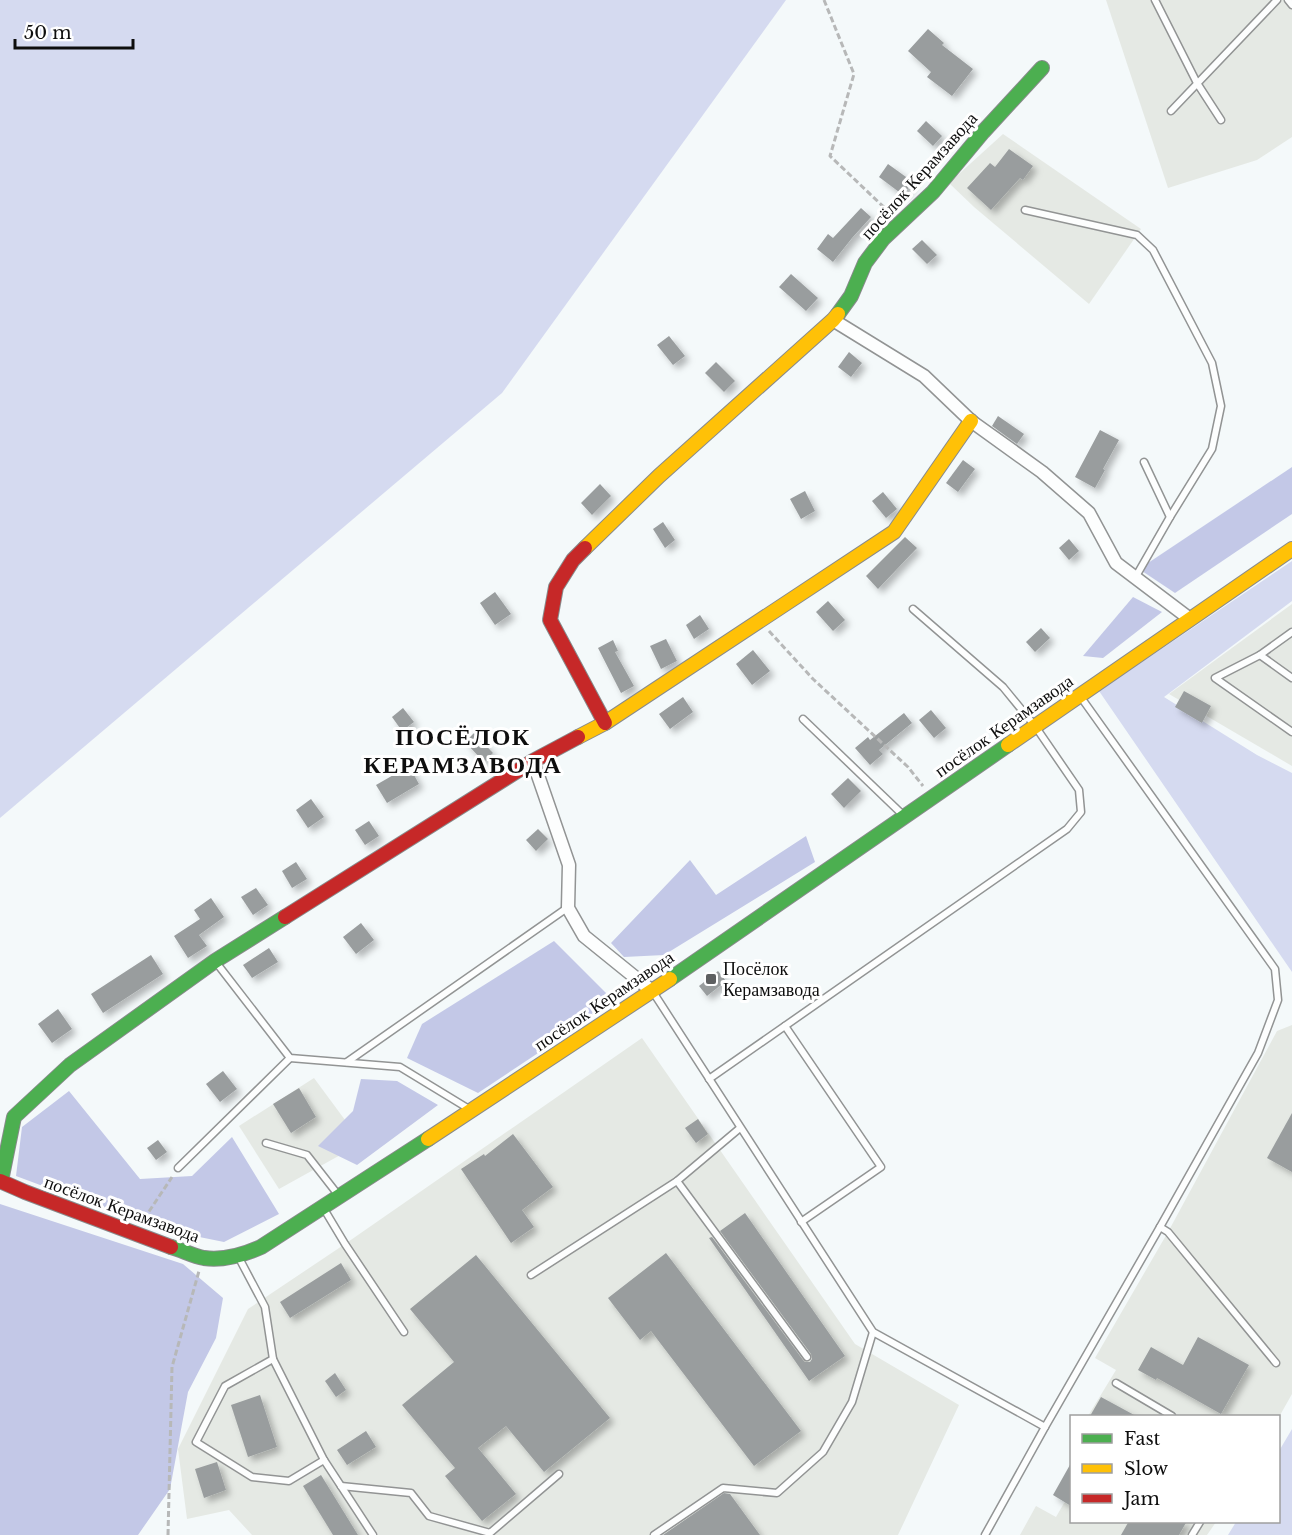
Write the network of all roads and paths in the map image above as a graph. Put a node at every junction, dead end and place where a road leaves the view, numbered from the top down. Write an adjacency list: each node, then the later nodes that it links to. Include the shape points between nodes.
1 (824, 0): 11 (path, via 854,74 830,156)
2 (1155, 0): 7 (lane)
3 (1277, 0): 7 (lane)
4 (1288, 0): 5 (lane)
5 (1292, 5)
6 (1042, 68): 11 (street, посёлок Керамзавода, via 933,192)
7 (1197, 83): 8 (lane); 9 (lane)
8 (1171, 111)
9 (1221, 120)
10 (1025, 210): 15 (lane, via 1137,236 1153,250 1212,363 1221,406 1212,449)
11 (901, 222): 12 (street, посёлок Керамзавода, via 865,263 851,296)
12 (833, 320): 13 (street, via 924,376); 26 (street, посёлок Керамзавода, via 659,476 573,560 556,587 550,620)
13 (971, 422): 17 (street, via 1042,472 1089,513 1116,563); 20 (street, посёлок Керамзавода, via 894,532)
14 (1144, 462): 15 (lane)
15 (1170, 517): 17 (lane)
16 (1292, 549): 19 (street, посёлок Керамзавода)
17 (1135, 579): 19 (street)
18 (913, 609): 27 (lane, via 1002,687)
19 (1190, 619): 24 (street, посёлок Керамзавода)
20 (760, 621): 26 (street, посёлок Керамзавода); 30 (path, via 813,679 908,767)
21 (1292, 632): 22 (lane)
22 (1260, 655): 23 (lane); 28 (lane, via 1215,678)
23 (1292, 678)
24 (1080, 695): 27 (street, посёлок Керамзавода); 49 (lane, via 1275,969 1278,1000 1258,1053)
25 (803, 719): 31 (lane)
26 (605, 723): 29 (street, посёлок Керамзавода)
27 (1035, 726): 30 (street, посёлок Керамзавода); 35 (lane, via 1079,790 1081,812 1067,830)
28 (1292, 732)
29 (534, 761): 32 (street, via 569,865); 33 (street, посёлок Керамзавода)
30 (932, 797): 31 (street, посёлок Керамзавода)
31 (904, 817): 34 (street, посёлок Керамзавода)
32 (568, 908): 34 (street, via 585,936); 37 (lane)
33 (215, 961): 36 (lane); 42 (street, посёлок Керамзавода, via 70,1065 14,1117)
34 (652, 991): 38 (lane); 39 (street, посёлок Керамзавода)
35 (785, 1026): 38 (lane); 48 (lane, via 881,1167)
36 (290, 1058): 37 (lane); 43 (lane)
37 (347, 1062): 39 (lane, via 400,1066)
38 (709, 1079): 40 (lane)
39 (472, 1111): 46 (street, посёлок Керамзавода)
40 (740, 1128): 45 (lane); 48 (lane)
41 (266, 1143): 46 (lane, via 307,1155)
42 (3, 1153): 44 (street, посёлок Керамзавода)
43 (178, 1168): 50 (path)
44 (0, 1181): 50 (street, посёлок Керамзавода)
45 (677, 1181): 53 (lane); 56 (lane)
46 (339, 1197): 47 (street, посёлок Керамзавода)
47 (323, 1207): 51 (street, посёлок Керамзавода, via 261,1247); 54 (lane)
48 (801, 1222): 55 (lane)
49 (1160, 1227): 58 (lane); 61 (lane)
50 (135, 1233): 52 (street, посёлок Керамзавода)
51 (238, 1257): 52 (street, посёлок Керамзавода); 57 (lane, via 265,1306)
52 (202, 1258): 65 (path, via 172,1367)
53 (531, 1275)
54 (404, 1332)
55 (873, 1332): 61 (lane); 67 (lane, via 852,1402 823,1452 777,1493 723,1488)
56 (807, 1357)
57 (273, 1359): 62 (lane); 62 (lane, via 225,1386 196,1442 252,1477 289,1481)
58 (1276, 1363)
59 (1116, 1383): 60 (lane)
60 (1170, 1415)
61 (1045, 1427): 68 (lane)
62 (324, 1461): 64 (lane)
63 (559, 1474): 64 (lane, via 490,1533 429,1516 411,1493)
64 (341, 1486): 66 (lane)
65 (168, 1535)
66 (373, 1535)
67 (654, 1535)
68 (985, 1535)

